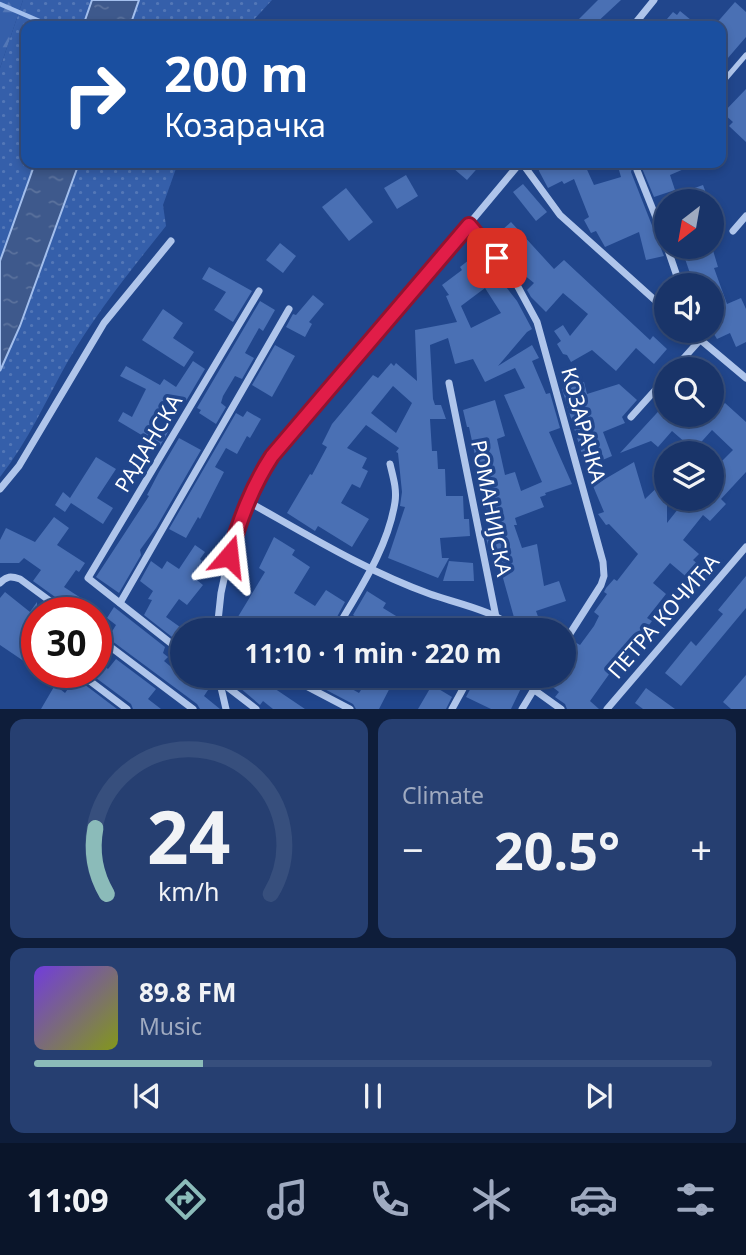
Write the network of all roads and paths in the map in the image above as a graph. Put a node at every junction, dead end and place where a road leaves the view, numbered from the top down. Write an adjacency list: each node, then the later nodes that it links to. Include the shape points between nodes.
1 (654, 0): 2 (street)
2 (637, 21)
3 (746, 55): 4 (lane)
4 (726, 78)
5 (517, 168): 10 (street)
6 (525, 168): 14 (street, via 575,231)
7 (637, 170): 8 (street)
8 (654, 213)
9 (746, 216): 11 (street)
10 (469, 225): 25 (street, via 272,456); 34 (street, КОЗАРАЧКА, via 511,274 537,322 603,562 601,585)
11 (733, 231)
12 (171, 241): 24 (street, via 104,324 19,466)
13 (259, 291): 30 (street, РАДАНСКА, via 88,578)
14 (654, 300)
15 (289, 309): 30 (street)
16 (697, 343): 18 (street)
17 (704, 343): 19 (street)
18 (685, 357)
19 (746, 378)
20 (449, 383): 31 (street, РОМАНИЈСКА)
21 (654, 391): 22 (street)
22 (631, 417)
23 (390, 464): 27 (street, via 395,502)
24 (0, 489)
25 (247, 501): 27 (street); 32 (street, via 229,556)
26 (746, 549): 51 (street, ПЕТРА КОЧИЋА)
27 (372, 569): 31 (street); 33 (street)
28 (0, 583): 29 (street, via 13,576)
29 (45, 597)
30 (120, 603): 35 (street, РАДАНСКА)
31 (496, 617)
32 (219, 618)
33 (343, 618)
34 (576, 624)
35 (170, 643)
36 (112, 648): 44 (street)
37 (99, 688): 43 (street)
38 (219, 688): 45 (street)
39 (230, 688): 46 (street)
40 (310, 688): 47 (street)
41 (463, 688): 48 (street)
42 (533, 689): 49 (street); 50 (street)
43 (127, 709)
44 (193, 709)
45 (226, 709)
46 (256, 709)
47 (350, 709)
48 (452, 709)
49 (522, 709)
50 (561, 709)
51 (607, 709)

